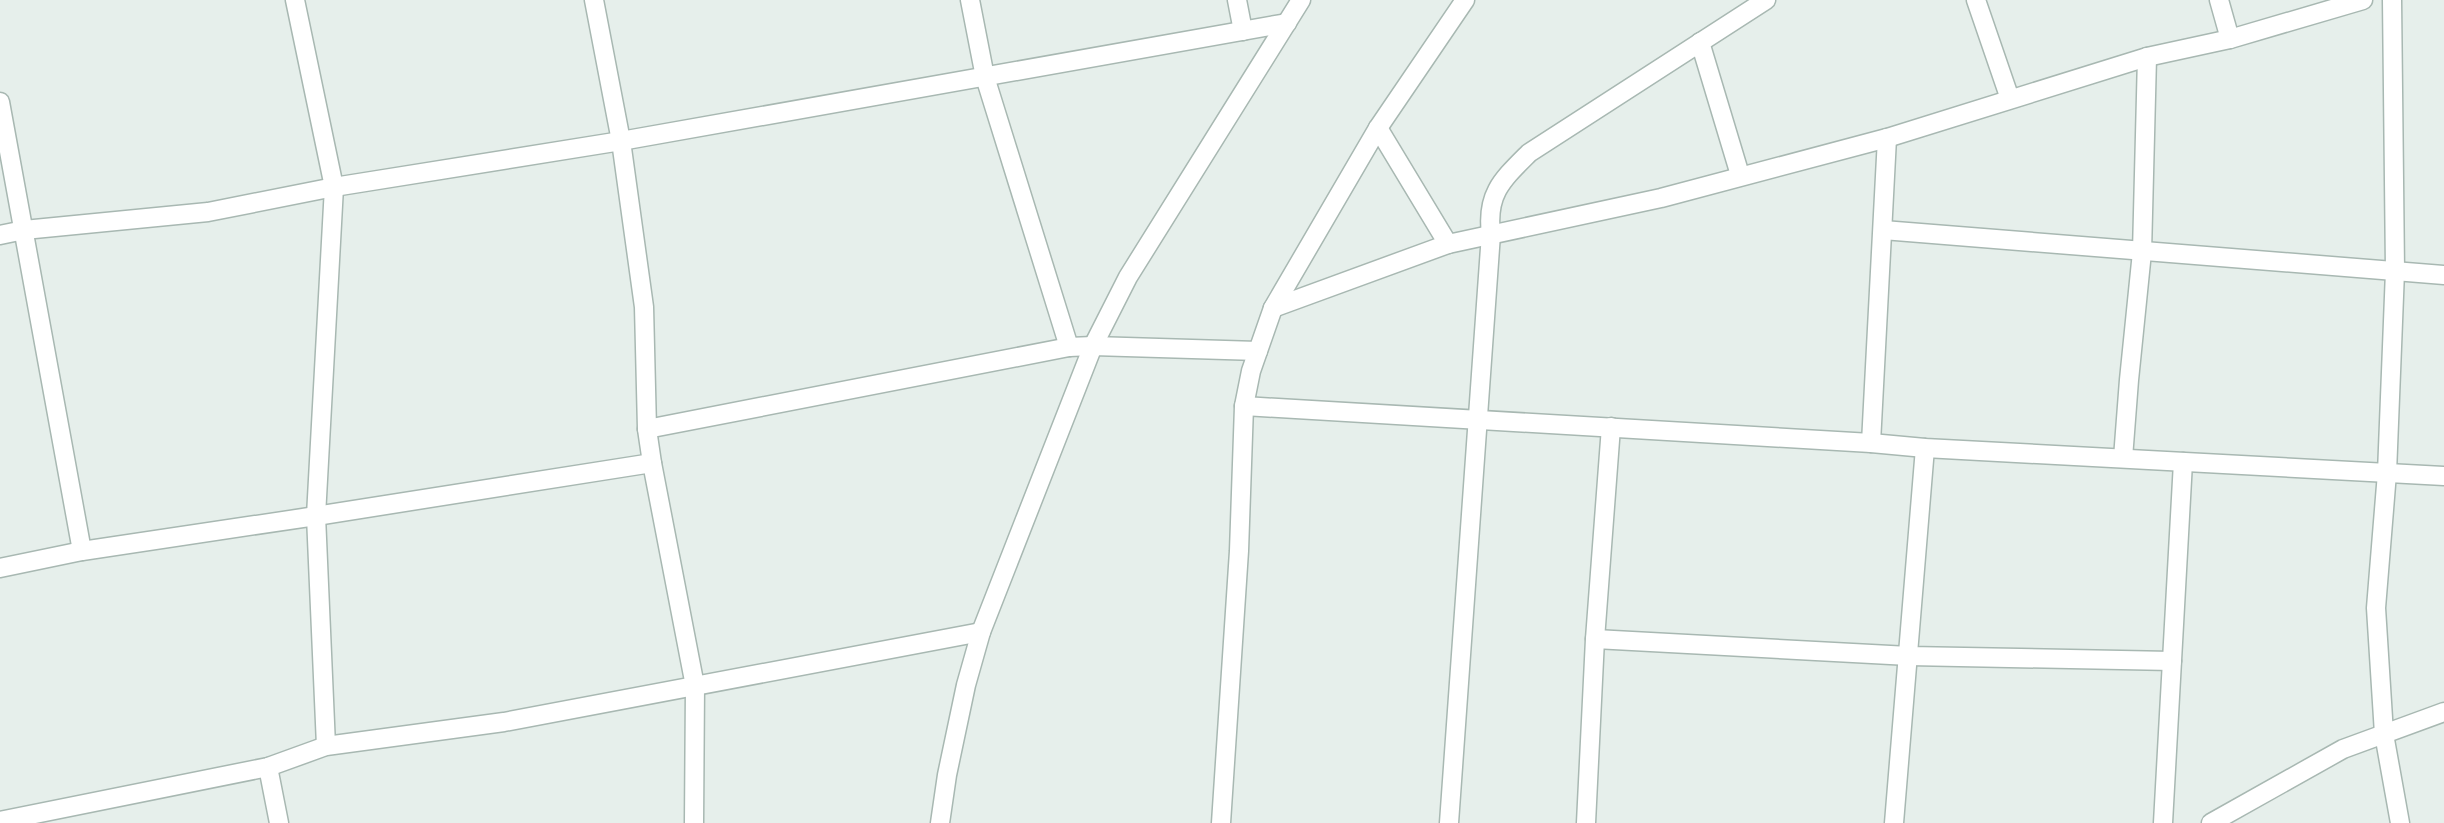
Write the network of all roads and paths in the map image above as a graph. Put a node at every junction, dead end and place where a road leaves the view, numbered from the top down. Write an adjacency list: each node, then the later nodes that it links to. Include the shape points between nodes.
1 (295, 0): 24 (street)
2 (594, 0): 22 (street)
3 (970, 0): 17 (street)
4 (1237, 0): 13 (street)
5 (1301, 0): 12 (street)
6 (1466, 0): 20 (street)
7 (1766, 0): 15 (street)
8 (1976, 0): 18 (street)
9 (2219, 0): 14 (street)
10 (2362, 0): 14 (street)
11 (2392, 0): 31 (street)
12 (1287, 23): 13 (street); 34 (street, via 1128,277)
13 (1243, 31): 17 (street)
14 (2230, 39): 16 (street)
15 (1700, 42): 23 (street); 27 (street, via 1529,153 1504,178 1492,199 1488,214)
16 (2147, 57): 18 (street); 30 (street)
17 (985, 77): 22 (street); 35 (street)
18 (2010, 99): 21 (street)
19 (0, 102): 25 (street)
20 (1378, 128): 29 (street); 33 (street)
21 (1887, 138): 23 (street); 26 (street)
22 (621, 141): 24 (street); 40 (street, via 644,307)
23 (1740, 175): 27 (street, via 1661,198)
24 (334, 187): 25 (street, via 207,212); 48 (street)
25 (24, 230): 28 (street); 49 (street)
26 (1883, 230): 30 (street); 41 (street)
27 (1491, 234): 29 (street); 38 (street)
28 (0, 235)
29 (1448, 244): 33 (street)
30 (2142, 252): 31 (street); 43 (street)
31 (2395, 271): 32 (street); 46 (street)
32 (2444, 275)
33 (1273, 308): 36 (street)
34 (1093, 346): 35 (street); 36 (street); 51 (street)
35 (1070, 347): 40 (street)
36 (1258, 351): 37 (street)
37 (1244, 406): 38 (street); 64 (street)
38 (1478, 419): 39 (street); 65 (street)
39 (1611, 427): 41 (street); 52 (street)
40 (648, 429): 45 (street)
41 (1870, 442): 42 (street)
42 (1925, 448): 43 (street); 53 (street)
43 (2123, 458): 44 (street)
44 (2183, 462): 46 (street); 54 (street)
45 (652, 463): 48 (street); 55 (street)
46 (2387, 473): 47 (street); 57 (street, via 2376,608)
47 (2444, 476)
48 (316, 516): 49 (street); 58 (street)
49 (82, 550): 50 (street)
50 (0, 568)
51 (981, 632): 55 (street); 63 (street, via 966,685)
52 (1595, 639): 53 (street); 66 (street)
53 (1909, 656): 54 (street); 67 (street)
54 (2172, 661): 68 (street)
55 (695, 686): 58 (street, via 504,722); 62 (street)
56 (2444, 712): 57 (street)
57 (2384, 734): 69 (street, via 2343,749); 70 (street)
58 (326, 746): 59 (street)
59 (268, 767): 60 (street); 61 (street)
60 (0, 821)
61 (279, 823)
62 (694, 823)
63 (940, 823)
64 (1221, 823)
65 (1449, 823)
66 (1586, 823)
67 (1894, 823)
68 (2163, 823)
69 (2211, 823)
70 (2400, 823)

